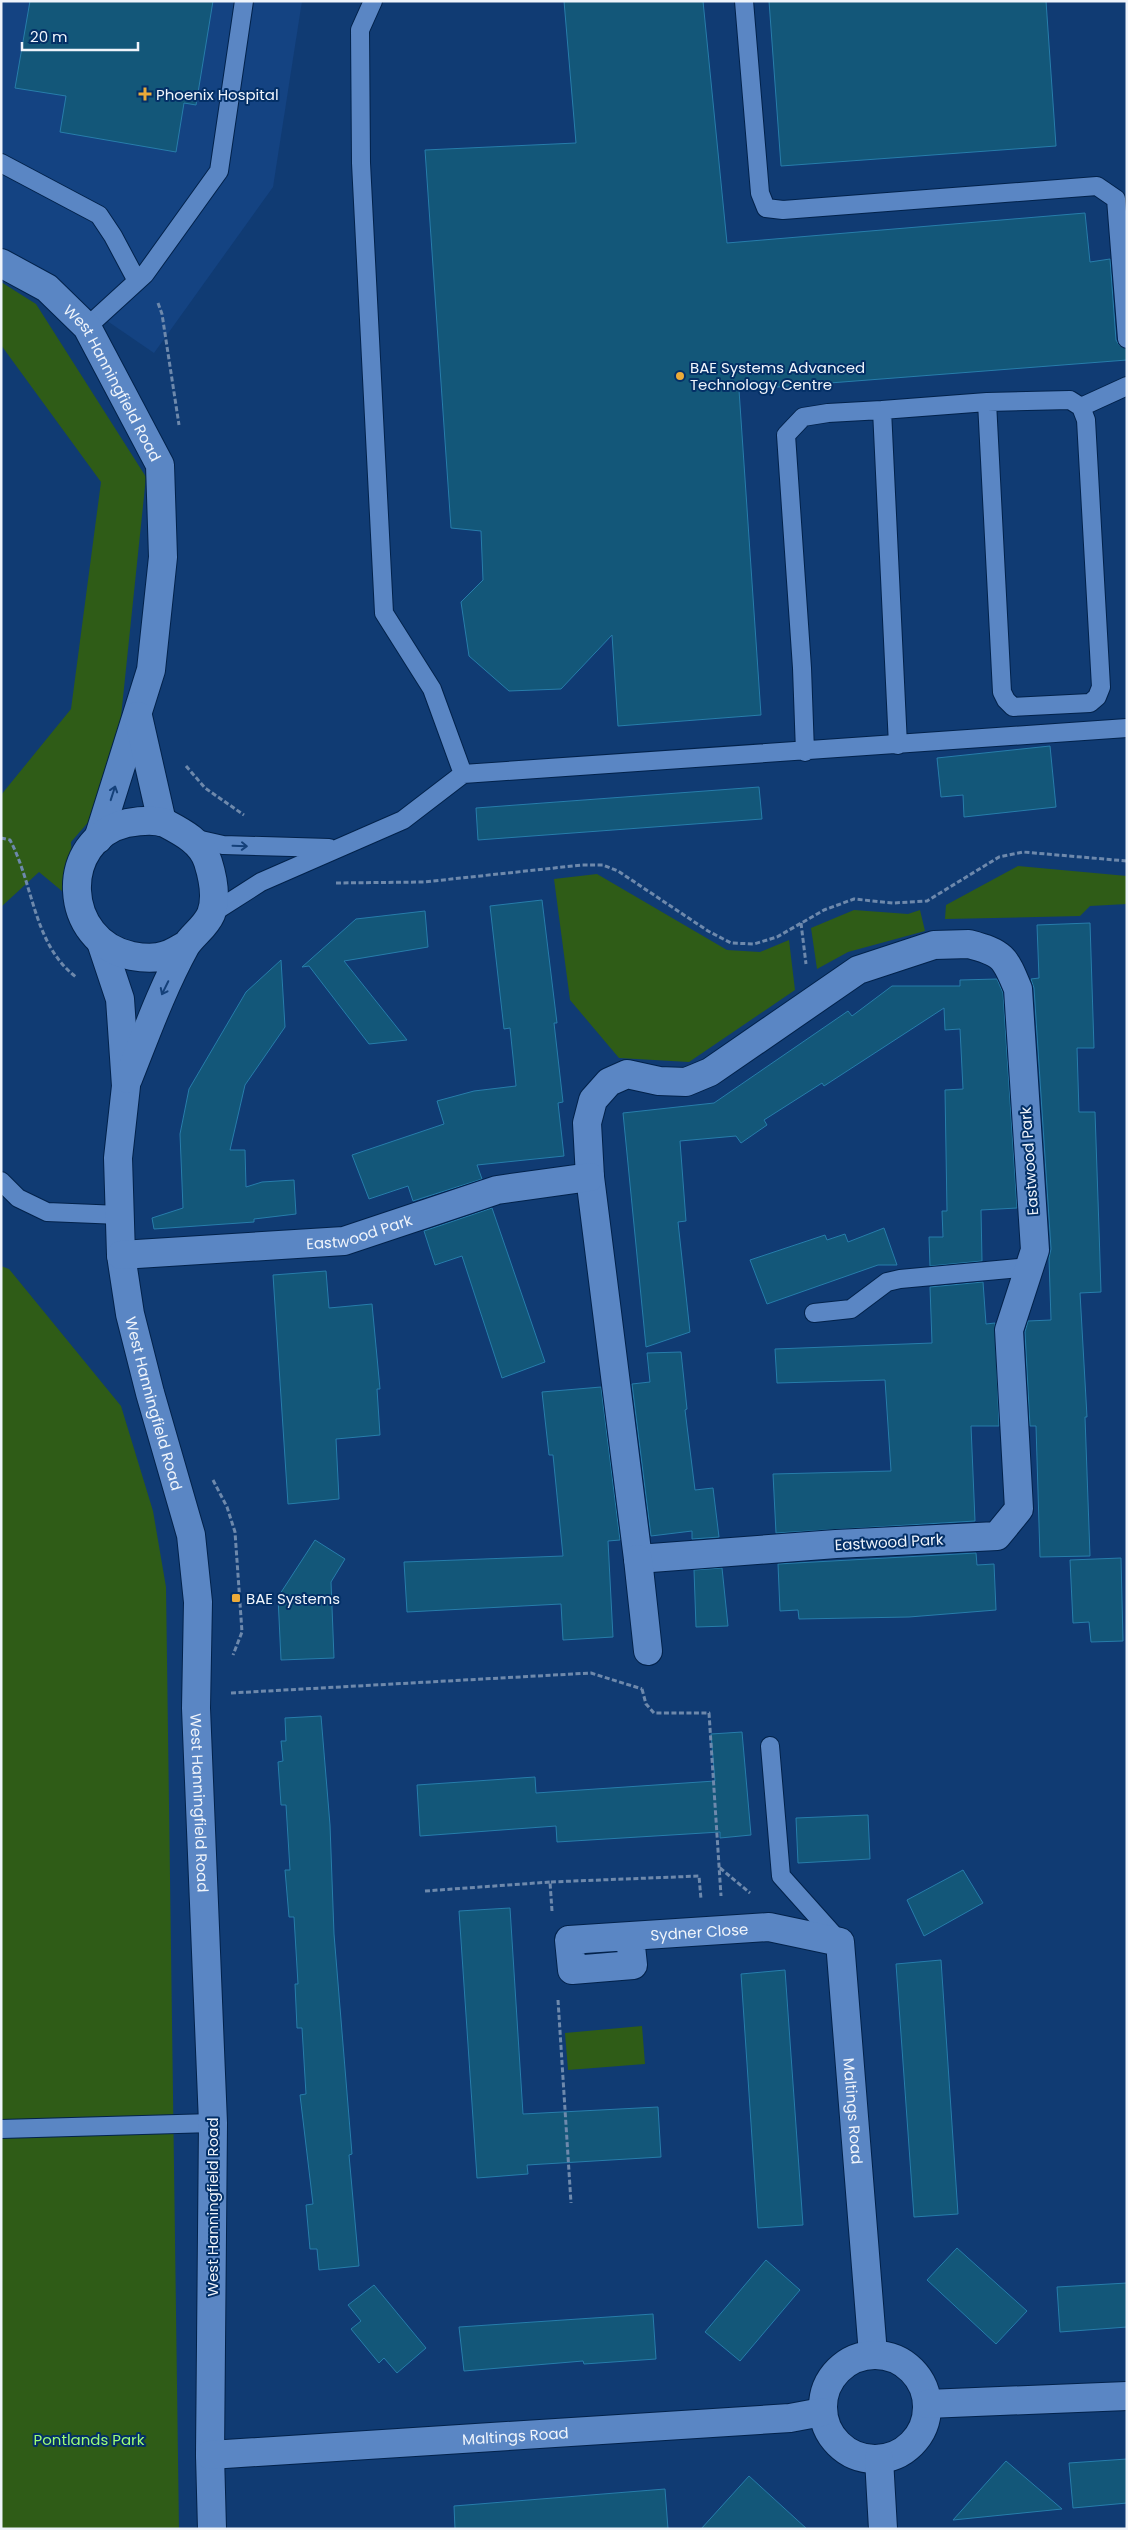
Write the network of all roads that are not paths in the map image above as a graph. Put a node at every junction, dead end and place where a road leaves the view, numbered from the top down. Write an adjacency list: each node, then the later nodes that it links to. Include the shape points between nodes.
1 (244, 1): 6 (lane, via 219,171)
2 (372, 1): 17 (lane, via 360,30 361,163 384,612 432,689)
3 (744, 1): 8 (lane, via 760,194 766,208 783,210 1097,186 1116,199)
4 (1, 163): 6 (lane, via 99,215 114,236)
5 (1, 263): 7 (street, West Hanningfield Road, via 47,288)
6 (137, 281): 7 (lane)
7 (87, 328): 13 (street, West Hanningfield Road, via 160,465 163,557 151,670)
8 (1127, 338)
9 (1127, 386): 11 (lane)
10 (987, 402): 11 (lane, via 1070,400); 11 (lane, via 1002,692 1013,707 1090,703 1101,687 1086,420); 12 (lane)
11 (1081, 408)
12 (882, 410): 15 (lane); 16 (lane, via 803,417 786,435)
13 (138, 716): 18 (street, West Hanningfield Road); 20 (street, West Hanningfield Road, one-way to 13)
14 (1127, 728): 15 (lane)
15 (898, 745): 16 (lane)
16 (805, 752): 17 (lane)
17 (462, 774): 21 (lane, via 403,820)
18 (162, 822): 19 (street, West Hanningfield Road); 20 (street, West Hanningfield Road, via 139,821 117,826)
19 (192, 838): 21 (lane, one-way to 21, via 223,845); 22 (street, West Hanningfield Road, via 207,858 214,881)
20 (98, 839): 23 (street, West Hanningfield Road, via 84,858 77,880 77,903 86,924)
21 (334, 849): 22 (lane, via 261,882)
22 (211, 914): 24 (street, West Hanningfield Road)
23 (100, 942): 24 (street, West Hanningfield Road, via 120,954 143,958 166,955); 25 (street, West Hanningfield Road, via 120,999)
24 (186, 945): 25 (street, West Hanningfield Road, one-way to 25, via 158,1004)
25 (126, 1086): 28 (street, West Hanningfield Road, via 118,1158)
26 (590, 1177): 29 (street, Eastwood Park, via 497,1190 344,1241); 30 (street, Eastwood Park, via 587,1123 593,1100 609,1082 627,1074 660,1081 686,1082 710,1072 858,970 934,945 969,944 994,951 1008,964 1018,989 1035,1250); 32 (street, Eastwood Park)
27 (1, 1181): 28 (lane, via 18,1198 47,1212)
28 (120, 1215): 29 (street, West Hanningfield Road)
29 (121, 1255): 37 (street, West Hanningfield Road, via 132,1323 190,1535 198,1602 196,1708)
30 (1030, 1267): 31 (lane, via 900,1279 887,1282 851,1309); 32 (street, Eastwood Park, via 1010,1330 1019,1509 997,1536)
31 (814, 1313)
32 (638, 1559): 33 (street, Eastwood Park)
33 (648, 1651)
34 (770, 1746): 36 (lane, via 781,1876)
35 (630, 1937): 36 (street, Sydner Close, via 769,1927)
36 (840, 1942): 39 (street, Maltings Road)
37 (213, 2123): 38 (lane); 43 (street, West Hanningfield Road)
38 (1, 2129)
39 (872, 2354): 41 (street, via 899,2360 910,2368 925,2390); 42 (street, via 858,2357 835,2372 827,2384)
40 (1127, 2396): 41 (street)
41 (927, 2404): 44 (street, via 926,2417 915,2441 898,2453)
42 (822, 2412): 43 (street, Maltings Road, via 790,2418); 44 (street, via 832,2437 841,2447 859,2456)
43 (210, 2454): 45 (street, West Hanningfield Road)
44 (879, 2459): 46 (street)
45 (212, 2529)
46 (883, 2529)

